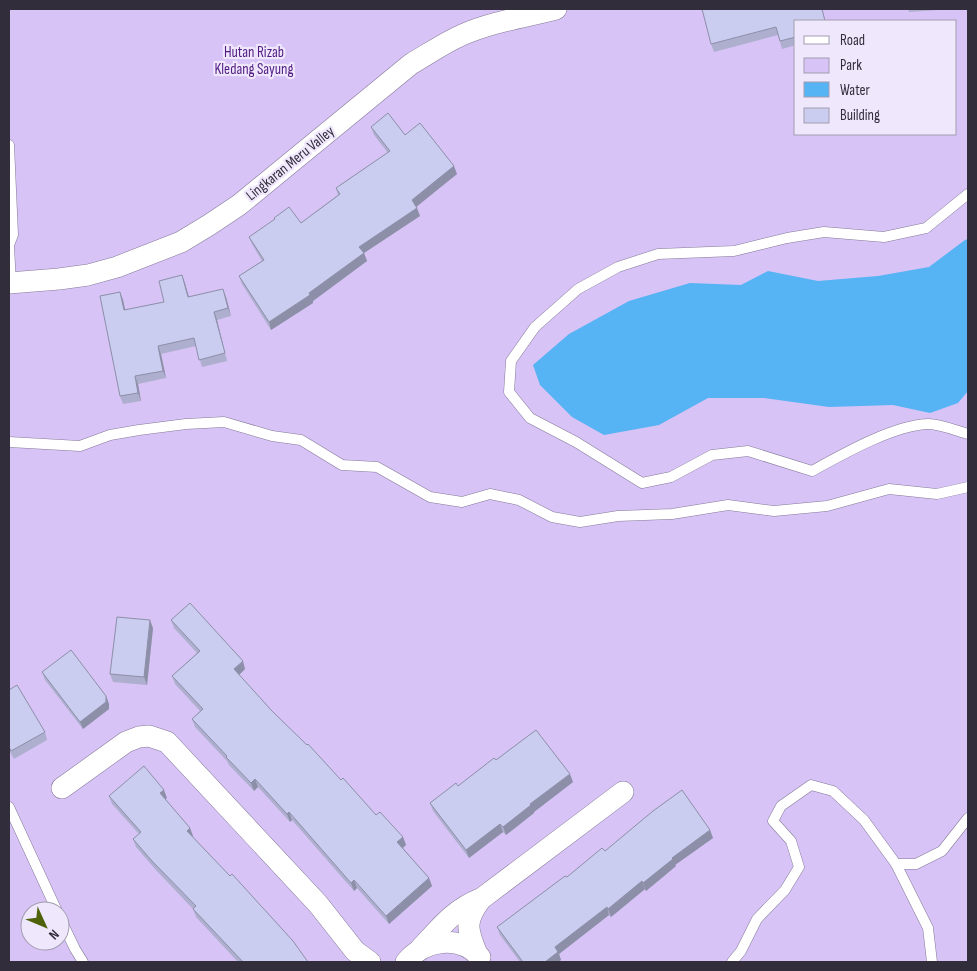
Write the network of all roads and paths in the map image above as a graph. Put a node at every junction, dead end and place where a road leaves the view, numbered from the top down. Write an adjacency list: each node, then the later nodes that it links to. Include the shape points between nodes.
1 (556, 9): 5 (street, Lingkaran Meru Valley, via 490,25 436,48 411,64 238,205 181,242 88,275)
2 (9, 145): 4 (lane, via 13,235)
3 (968, 194): 6 (lane, via 926,228 884,237 824,232 734,251 658,254 618,267 578,289 535,327 511,361 509,392 530,418 642,483 671,477 712,455 748,450 812,471 900,429 928,424)
4 (9, 246): 5 (lane)
5 (10, 283)
6 (968, 434)
7 (9, 442): 8 (lane, via 80,446 110,435 140,430 224,422 272,436 301,440 342,465 377,467 430,497 462,502 490,494 520,500 552,517 580,522 618,516 672,514 728,504 774,511 827,506 889,489 936,494)
8 (968, 487)
9 (62, 788): 18 (street, via 126,742 149,736 168,742 318,904)
10 (623, 792): 14 (street)
11 (9, 807): 15 (lane)
12 (968, 818): 13 (lane, via 942,851 916,864)
13 (896, 864): 22 (lane, via 864,820 833,791 811,784 781,806 772,821 791,841 799,867 785,890 757,919 741,952); 23 (lane, via 928,928)
14 (481, 899): 17 (street, via 453,914); 19 (street, via 472,910 468,925)
15 (52, 901)
16 (70, 939): 20 (lane)
17 (412, 956): 19 (street, via 442,942 467,947); 21 (street)
18 (361, 958)
19 (481, 958)
20 (84, 962)
21 (391, 962)
22 (732, 962)
23 (932, 962)

